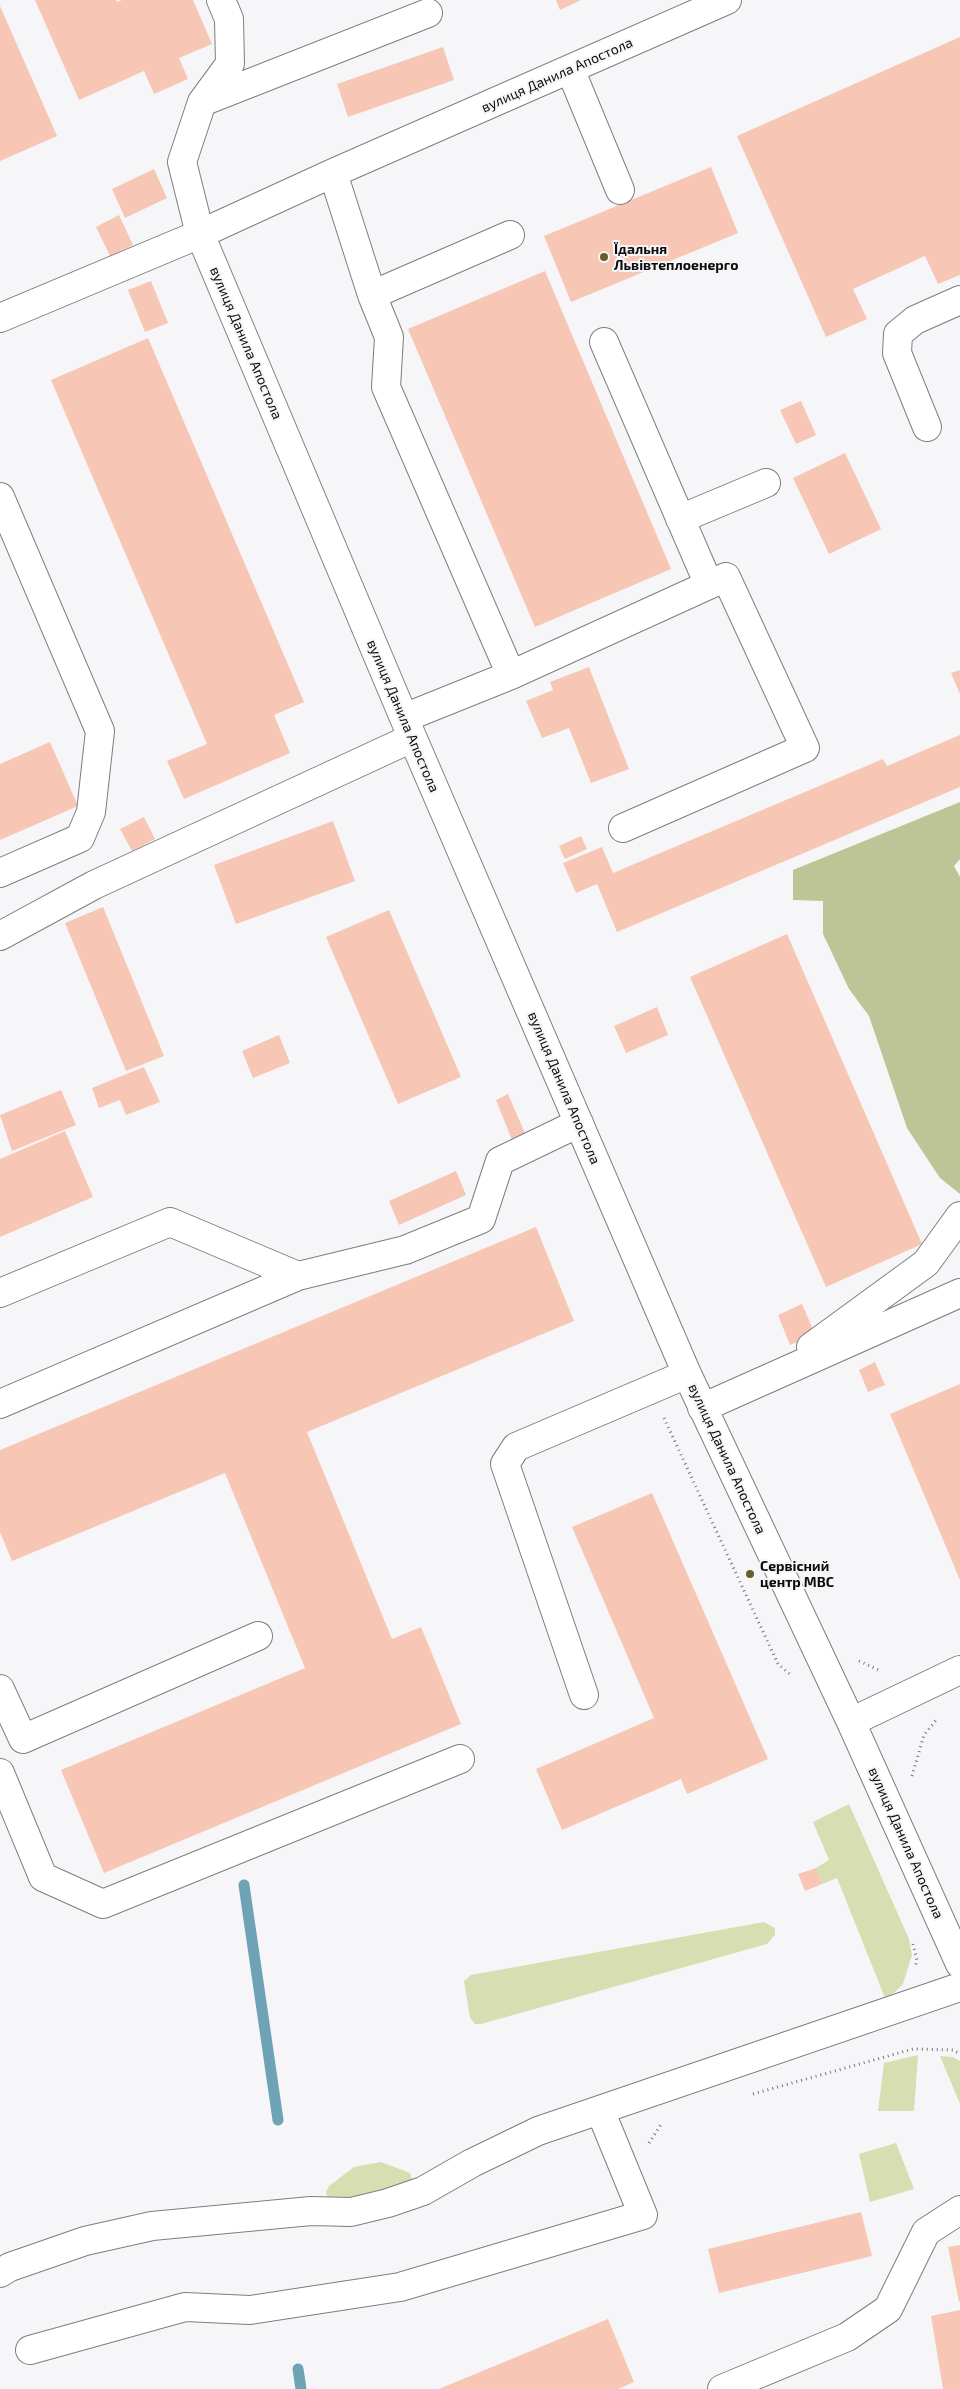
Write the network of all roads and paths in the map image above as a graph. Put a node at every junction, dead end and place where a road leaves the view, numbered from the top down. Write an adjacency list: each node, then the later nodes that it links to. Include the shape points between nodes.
1 (221, 0): 5 (street, via 229,19 230,64)
2 (727, 0): 4 (street, вулиця Данила Апостола)
3 (428, 13): 5 (street)
4 (570, 68): 6 (street, вулиця Данила Апостола); 7 (street)
5 (202, 102): 8 (street, via 182,162)
6 (333, 172): 8 (street, вулиця Данила Апостола); 10 (street)
7 (620, 190)
8 (200, 234): 12 (street); 20 (street, вулиця Данила Апостола)
9 (510, 235): 10 (street)
10 (372, 295): 19 (street, via 389,337 386,387)
11 (960, 300): 14 (street, via 915,320 898,334 897,353)
12 (0, 318)
13 (604, 342): 17 (street)
14 (926, 427)
15 (766, 483): 17 (street)
16 (0, 497): 22 (street, via 100,731 91,812 80,838)
17 (680, 519): 18 (street)
18 (709, 585): 19 (street); 21 (street, via 726,577 805,748)
19 (511, 675): 20 (street)
20 (408, 728): 23 (street, via 102,881); 24 (street, вулиця Данила Апостола)
21 (623, 828)
22 (0, 873)
23 (0, 936)
24 (579, 1123): 26 (street, via 500,1161 481,1219 405,1250); 29 (street, вулиця Данила Апостола)
25 (960, 1216): 30 (street, via 926,1263)
26 (298, 1276): 28 (street, via 170,1222); 31 (street)
27 (960, 1292): 30 (street)
28 (0, 1294)
29 (687, 1374): 32 (street, вулиця Данила Апостола); 40 (street, via 516,1447 505,1464)
30 (764, 1380): 32 (street)
31 (0, 1404)
32 (702, 1408): 42 (street, вулиця Данила Апостола)
33 (663, 1415): 38 (path, via 778,1664)
34 (258, 1636): 43 (street)
35 (857, 1660): 37 (path)
36 (960, 1670): 42 (street)
37 (890, 1674)
38 (796, 1679)
39 (0, 1688): 43 (street)
40 (584, 1695)
41 (939, 1716): 47 (path, via 924,1735)
42 (851, 1722): 49 (street, вулиця Данила Апостола)
43 (23, 1739): 44 (street)
44 (0, 1759)
45 (460, 1759): 46 (street, via 103,1904 43,1877)
46 (0, 1774)
47 (911, 1781)
48 (913, 1942): 50 (path, via 917,1960)
49 (960, 1964)
50 (914, 1973)
51 (960, 1987): 54 (street)
52 (960, 2054): 53 (path, via 953,2050 913,2049)
53 (745, 2097)
54 (600, 2110): 58 (street, via 538,2131 422,2192 388,2203 351,2212 311,2211 152,2226 85,2241); 59 (street, via 643,2215 400,2287 250,2310 185,2307)
55 (666, 2119): 56 (path)
56 (645, 2149)
57 (960, 2210): 60 (street, via 926,2232 888,2309 847,2338)
58 (0, 2273)
59 (30, 2350)
60 (722, 2389)

